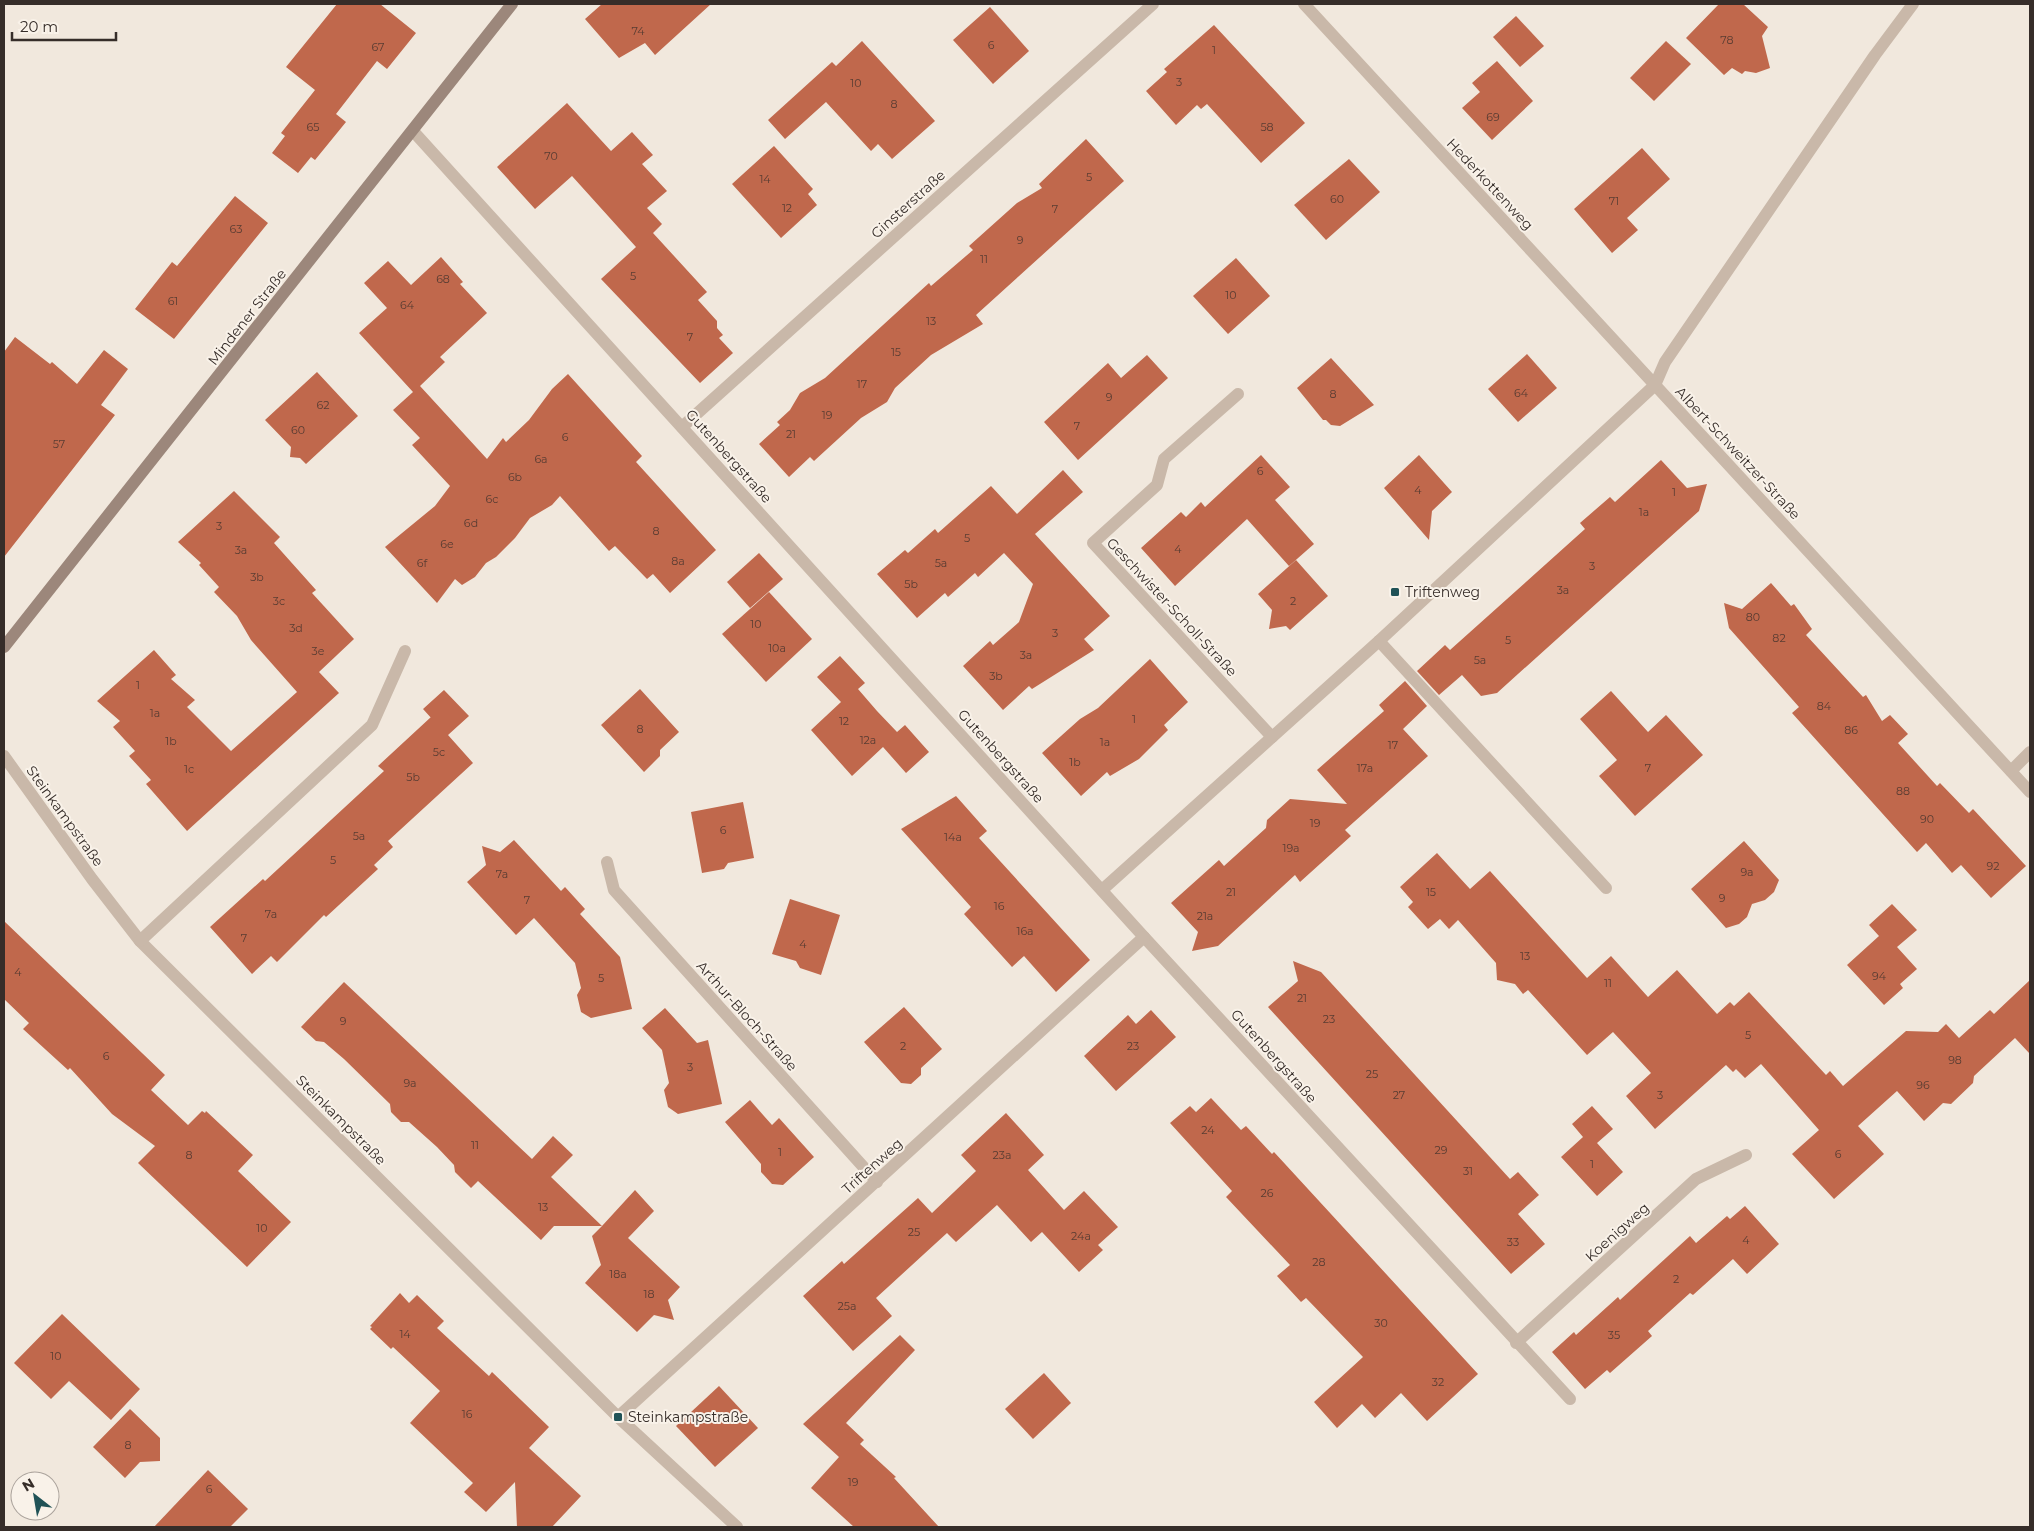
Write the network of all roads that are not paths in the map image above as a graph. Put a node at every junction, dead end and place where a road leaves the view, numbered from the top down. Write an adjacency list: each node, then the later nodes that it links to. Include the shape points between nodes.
1 (512, 4): 5 (main road, Mindener Straße)
2 (1153, 4): 8 (street, Ginsterstraße)
3 (1304, 4): 6 (street, Hederkottenweg)
4 (1913, 4): 6 (street, Albert-Schweitzer-Straße, via 1665,362)
5 (413, 131): 8 (street, Gutenbergstraße); 10 (main road, Mindener Straße)
6 (1655, 385): 9 (street); 15 (street, Albert-Schweitzer-Straße)
7 (1238, 394): 12 (street, Geschwister-Scholl-Straße, via 1164,459 1157,485 1093,543)
8 (682, 427): 19 (street, Gutenbergstraße)
9 (1379, 641): 12 (street); 18 (street)
10 (4, 647)
11 (405, 651): 21 (street, via 372,725)
12 (1272, 737): 19 (street)
13 (2030, 752): 15 (street)
14 (4, 756): 21 (street, Steinkampstraße)
15 (2011, 771): 16 (street, Albert-Schweitzer-Straße)
16 (2030, 792)
17 (608, 862): 23 (street, Arthur-Bloch-Straße, via 614,890)
18 (1606, 888)
19 (1102, 890): 20 (street, Gutenbergstraße)
20 (1144, 936): 23 (street, Triftenweg); 24 (street, Gutenbergstraße)
21 (140, 941): 26 (street, Steinkampstraße)
22 (1746, 1155): 24 (street, Koenigweg, via 1696,1179)
23 (877, 1182): 26 (street, Triftenweg)
24 (1516, 1343): 25 (street, Gutenbergstraße)
25 (1570, 1399)
26 (618, 1417): 27 (street, Steinkampstraße)
27 (737, 1527)

